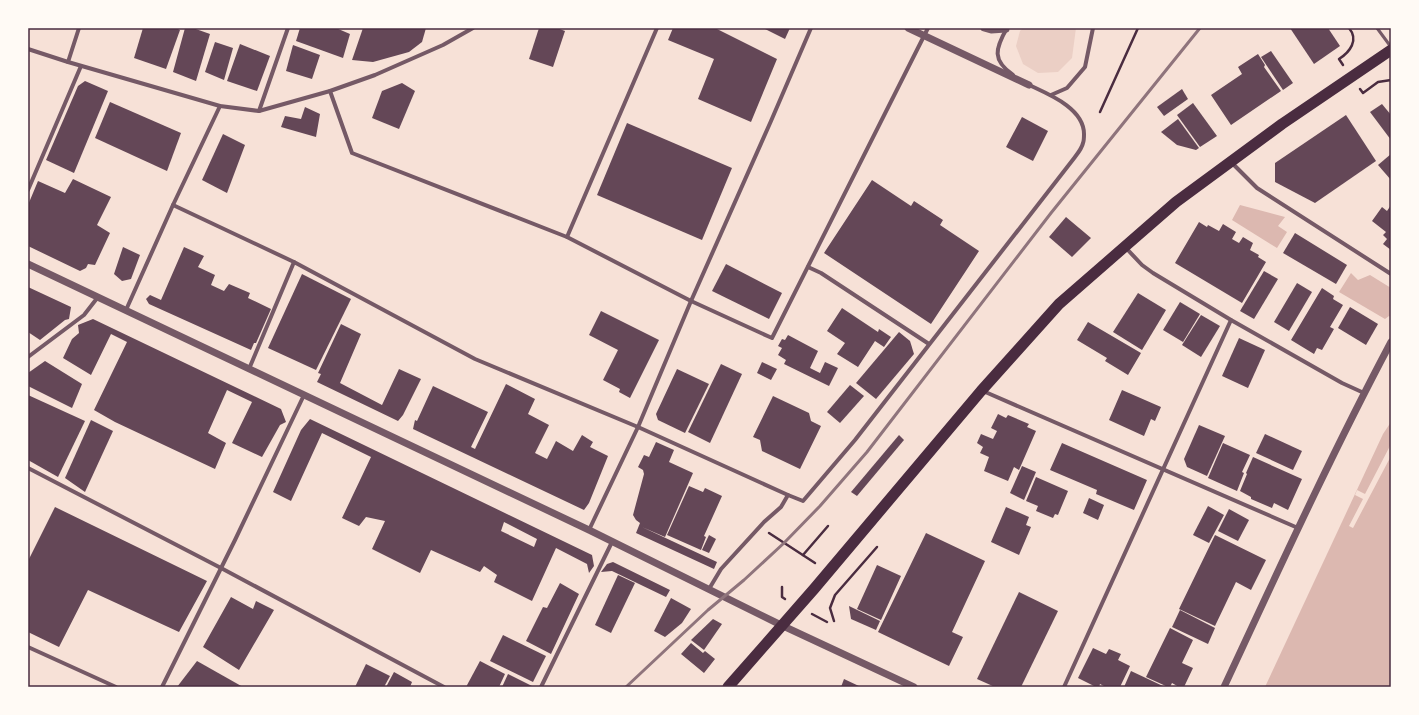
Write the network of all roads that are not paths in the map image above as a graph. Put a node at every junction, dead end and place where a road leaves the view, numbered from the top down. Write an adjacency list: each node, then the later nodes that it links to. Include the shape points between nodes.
1 (79, 28): 15 (street)
2 (288, 28): 21 (street)
3 (473, 28): 18 (street, via 443,45)
4 (657, 28): 25 (street)
5 (810, 28): 32 (street)
6 (908, 28): 12 (street)
7 (928, 28): 12 (street)
8 (984, 28): 9 (street)
9 (1006, 28): 17 (street, via 996,54 1000,64)
10 (1093, 28): 19 (street, via 1085,67 1067,88)
11 (1377, 28): 14 (lane)
12 (924, 36): 17 (street); 29 (street)
13 (28, 49): 15 (street)
14 (1391, 49): 22 (highway)
15 (68, 62): 16 (street)
16 (81, 66): 20 (street); 23 (street)
17 (1029, 85): 19 (street)
18 (330, 91): 21 (street); 25 (street, via 352,153)
19 (1051, 95): 36 (street, via 1069,107 1078,117 1084,129 1084,143)
20 (220, 106): 21 (street); 24 (street)
21 (259, 111)
22 (1231, 161): 26 (highway, via 1176,202); 30 (street, via 1257,188)
23 (28, 190)
24 (173, 205): 27 (street); 33 (street)
25 (567, 237): 32 (street)
26 (1125, 246): 34 (street, via 1142,265); 39 (highway, via 1059,304)
27 (294, 262): 38 (street); 42 (street, via 475,359)
28 (28, 264): 31 (street)
29 (808, 266): 32 (street, via 772,338); 36 (street)
30 (1391, 274)
31 (98, 297): 33 (street); 37 (street, via 84,315)
32 (691, 301): 42 (street)
33 (126, 310): 38 (street)
34 (1231, 320): 40 (street); 44 (street)
35 (1391, 342): 40 (street)
36 (929, 344): 45 (street, via 855,440 803,501)
37 (28, 357)
38 (248, 369): 41 (street)
39 (981, 391): 44 (street); 51 (highway)
40 (1364, 393): 46 (street)
41 (304, 395): 47 (street); 49 (street)
42 (638, 428): 45 (street); 47 (street)
43 (28, 468): 49 (street)
44 (1162, 469): 46 (street); 59 (street)
45 (788, 495): 50 (street, via 781,507 721,569)
46 (1298, 528): 60 (street)
47 (589, 530): 48 (street)
48 (612, 542): 50 (street); 56 (street)
49 (221, 568): 54 (street); 55 (street)
50 (709, 589): 51 (street)
51 (781, 625): 57 (highway); 58 (street)
52 (28, 647): 53 (street)
53 (116, 687)
54 (162, 687)
55 (444, 687)
56 (540, 687)
57 (728, 687)
58 (914, 687)
59 (1064, 687)
60 (1224, 687)

